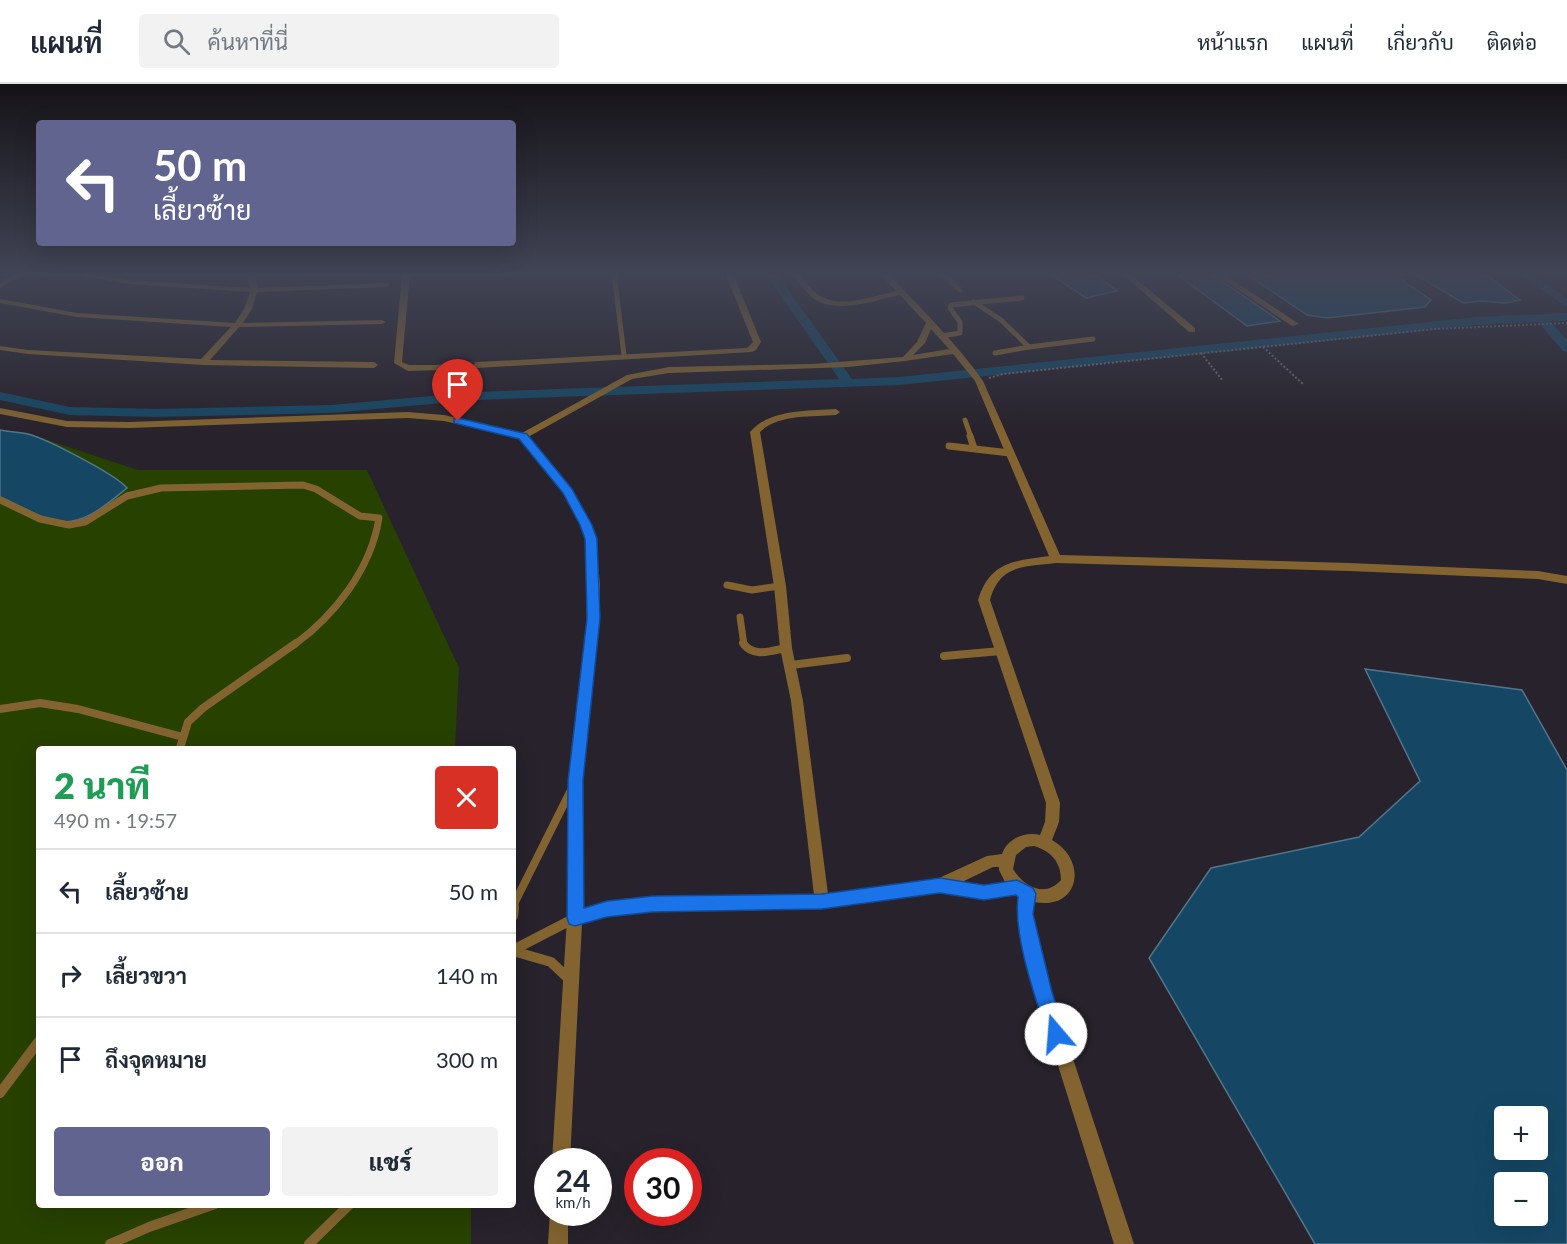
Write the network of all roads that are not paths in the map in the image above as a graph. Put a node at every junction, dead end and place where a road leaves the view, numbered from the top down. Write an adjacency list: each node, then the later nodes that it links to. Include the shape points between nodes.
1 (235, 327): 19 (street)
2 (401, 327): 22 (street, via 398,363 408,368)
3 (621, 327): 17 (lane)
4 (751, 327): 17 (street, via 757,342 742,352)
5 (928, 327): 18 (street, via 921,343)
6 (932, 327): 11 (street)
7 (961, 327): 11 (lane, via 960,333)
8 (1008, 327): 13 (lane)
9 (1189, 327): 10 (street)
10 (1192, 330)
11 (941, 336): 15 (street)
12 (1094, 339): 13 (lane)
13 (1029, 347): 16 (lane)
14 (0, 348): 19 (street)
15 (954, 351): 18 (street); 29 (street, via 979,381)
16 (995, 353)
17 (624, 356): 21 (street)
18 (904, 360): 26 (street, via 850,366 669,370 630,377)
19 (203, 362): 20 (street)
20 (374, 365)
21 (477, 365)
22 (438, 368)
23 (0, 411): 26 (street, via 67,424 129,425 408,415 444,418)
24 (836, 412): 34 (street, via 772,421 755,432)
25 (965, 420): 28 (lane)
26 (523, 436): 44 (street, via 568,492 591,539 593,618)
27 (950, 446): 28 (lane)
28 (974, 448): 29 (lane)
29 (1010, 453): 31 (street)
30 (0, 500): 42 (lane, via 40,519 69,525 85,522 127,496 161,488 303,485 360,516 379,518 376,537 345,597 310,633 203,708 188,722)
31 (1056, 559): 32 (street, via 1361,567 1538,575); 37 (street, via 999,571 986,586 984,600)
32 (1567, 580)
33 (727, 585): 34 (lane, via 752,590)
34 (780, 586): 36 (street)
35 (740, 617): 36 (lane, via 743,644 748,650 760,653)
36 (786, 648): 40 (street)
37 (1001, 651): 38 (lane); 45 (street, via 1053,803 1052,822)
38 (944, 656)
39 (847, 658): 40 (lane)
40 (791, 665): 50 (street)
41 (0, 709): 42 (lane, via 40,703)
42 (183, 737): 43 (lane)
43 (181, 746)
44 (575, 781): 49 (lane); 51 (street)
45 (1044, 843): 46 (street, via 1023,841 1009,852); 48 (street, via 1068,864 1068,882 1048,897)
46 (1006, 860): 47 (street, via 992,861); 48 (street, via 1006,870)
47 (940, 885): 48 (street, via 984,893); 50 (street)
48 (1022, 890): 64 (street, via 1043,992)
49 (516, 900)
50 (822, 902): 51 (street, via 653,904 607,909)
51 (575, 918): 52 (lane); 54 (street)
52 (516, 948)
53 (516, 951): 54 (lane, via 559,965)
54 (572, 982): 57 (street)
55 (36, 1045): 56 (lane)
56 (0, 1093)
57 (562, 1148)
58 (204, 1208): 61 (lane)
59 (346, 1208): 62 (lane)
60 (559, 1226): 63 (street)
61 (110, 1244)
62 (309, 1244)
63 (558, 1244)
64 (1124, 1244)

